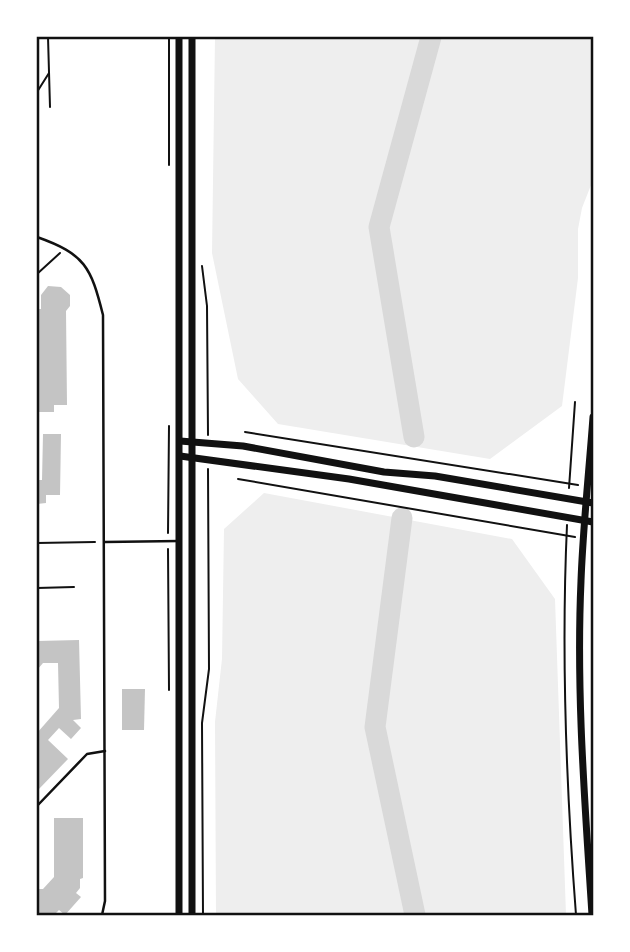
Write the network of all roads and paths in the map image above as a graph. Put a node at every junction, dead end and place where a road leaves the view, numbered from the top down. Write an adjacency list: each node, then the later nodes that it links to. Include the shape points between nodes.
1 (48, 37): 4 (path)
2 (179, 37): 14 (street)
3 (192, 37): 15 (street)
4 (49, 72): 5 (path); 6 (path)
5 (37, 92)
6 (50, 107)
7 (37, 237): 8 (lane)
8 (65, 247): 10 (path); 30 (lane, via 93,276 103,315)
9 (201, 256): 16 (path, via 207,306)
10 (37, 274)
11 (575, 402): 21 (path)
12 (593, 417): 22 (street)
13 (245, 432): 21 (path)
14 (180, 441): 15 (street); 17 (street)
15 (192, 441): 16 (street); 18 (street)
16 (208, 443): 23 (street)
17 (180, 456): 18 (street); 29 (street)
18 (192, 456): 19 (street); 40 (street)
19 (208, 458): 25 (street); 41 (path, via 209,669 202,723)
20 (238, 479): 27 (path)
21 (569, 483): 22 (path); 23 (path)
22 (587, 486): 24 (street)
23 (568, 498): 24 (street)
24 (590, 503): 26 (street)
25 (567, 516): 26 (street); 27 (path)
26 (589, 521): 28 (street)
27 (566, 536): 28 (path); 42 (path, via 566,788)
28 (583, 539): 43 (street, via 583,790)
29 (180, 541): 30 (lane); 39 (street)
30 (105, 542): 31 (path); 34 (lane)
31 (37, 543)
32 (74, 587): 33 (path)
33 (37, 588)
34 (105, 751): 35 (lane, via 87,754); 38 (lane)
35 (37, 806)
36 (37, 842): 37 (path)
37 (37, 874)
38 (102, 915)
39 (179, 915)
40 (192, 915)
41 (202, 915)
42 (576, 915)
43 (592, 915)

